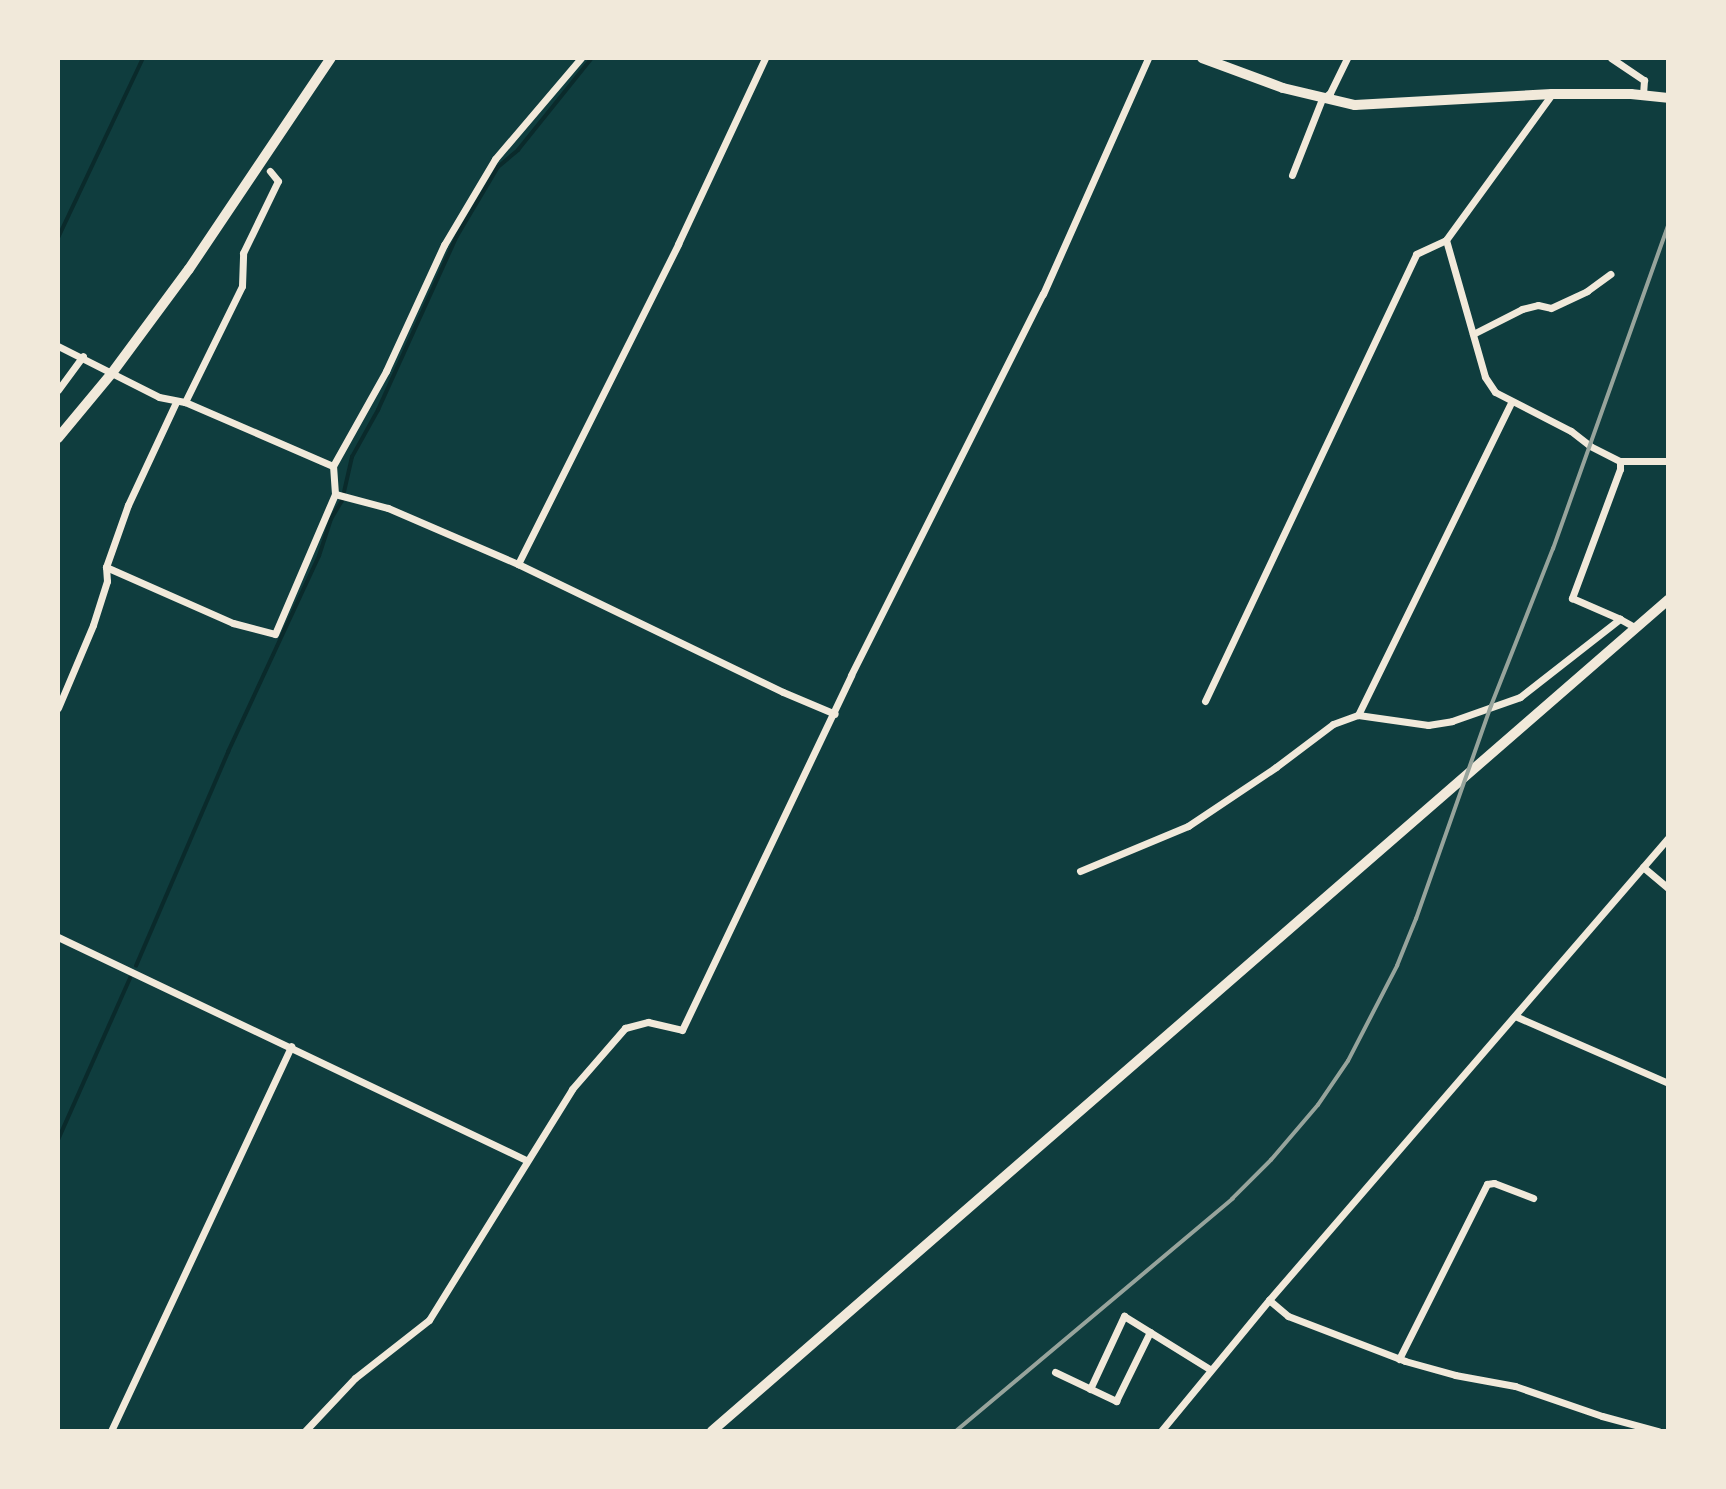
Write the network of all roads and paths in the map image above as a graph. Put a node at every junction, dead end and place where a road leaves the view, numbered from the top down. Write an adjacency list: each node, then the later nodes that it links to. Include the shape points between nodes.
1 (331, 58): 19 (main road, via 189,269)
2 (581, 58): 27 (street, via 484,175 443,245 387,371)
3 (765, 58): 29 (street)
4 (1148, 58): 36 (street, via 1043,294)
5 (1202, 58): 11 (main road)
6 (1347, 58): 11 (street)
7 (1611, 58): 9 (street, via 1644,80)
8 (1552, 94): 9 (main road); 11 (main road, via 1355,105); 14 (street)
9 (1643, 95): 10 (main road)
10 (1668, 97)
11 (1322, 99): 13 (street)
12 (270, 171): 22 (street, via 278,181 243,253 242,286)
13 (1292, 175)
14 (1446, 240): 16 (street); 34 (street, via 1416,254)
15 (1610, 274): 16 (street, via 1550,308 1522,309)
16 (1473, 334): 23 (street, via 1485,377 1495,392)
17 (58, 346): 18 (street)
18 (83, 356): 19 (street); 20 (street)
19 (112, 373): 21 (street); 24 (main road)
20 (58, 390)
21 (176, 402): 22 (street); 30 (street, via 128,505)
22 (185, 402): 27 (street)
23 (1511, 402): 25 (street); 37 (street)
24 (58, 438)
25 (1620, 461): 26 (street); 32 (street, via 1572,598)
26 (1668, 461)
27 (333, 466): 28 (street)
28 (338, 494): 29 (street, via 388,508); 30 (street, via 275,634 233,623)
29 (518, 564): 36 (street)
30 (106, 567): 35 (street, via 107,581 93,625)
31 (1668, 600): 33 (main road)
32 (1620, 620): 33 (street); 37 (street, via 1520,697 1428,725)
33 (1636, 628): 56 (main road)
34 (1205, 701)
35 (58, 708)
36 (835, 714): 46 (street, via 682,1030 648,1022 625,1028 572,1089)
37 (1358, 715): 40 (street, via 1333,724 1188,826)
38 (1668, 838): 39 (street)
39 (1643, 867): 41 (street); 43 (street)
40 (1080, 871)
41 (1668, 888)
42 (58, 937): 44 (street)
43 (1514, 1016): 45 (street); 48 (street)
44 (291, 1046): 46 (street); 54 (street)
45 (1668, 1083)
46 (526, 1160): 55 (street, via 429,1320 355,1378)
47 (1533, 1198): 50 (street, via 1487,1184)
48 (1269, 1300): 50 (street, via 1288,1316); 51 (street)
49 (1150, 1332): 51 (street); 53 (street, via 1116,1401); 53 (street, via 1124,1316)
50 (1399, 1359): 58 (street, via 1516,1386)
51 (1211, 1370): 57 (street)
52 (1055, 1372): 53 (street)
53 (1090, 1389)
54 (111, 1431)
55 (305, 1431)
56 (712, 1431)
57 (1161, 1431)
58 (1658, 1431)

